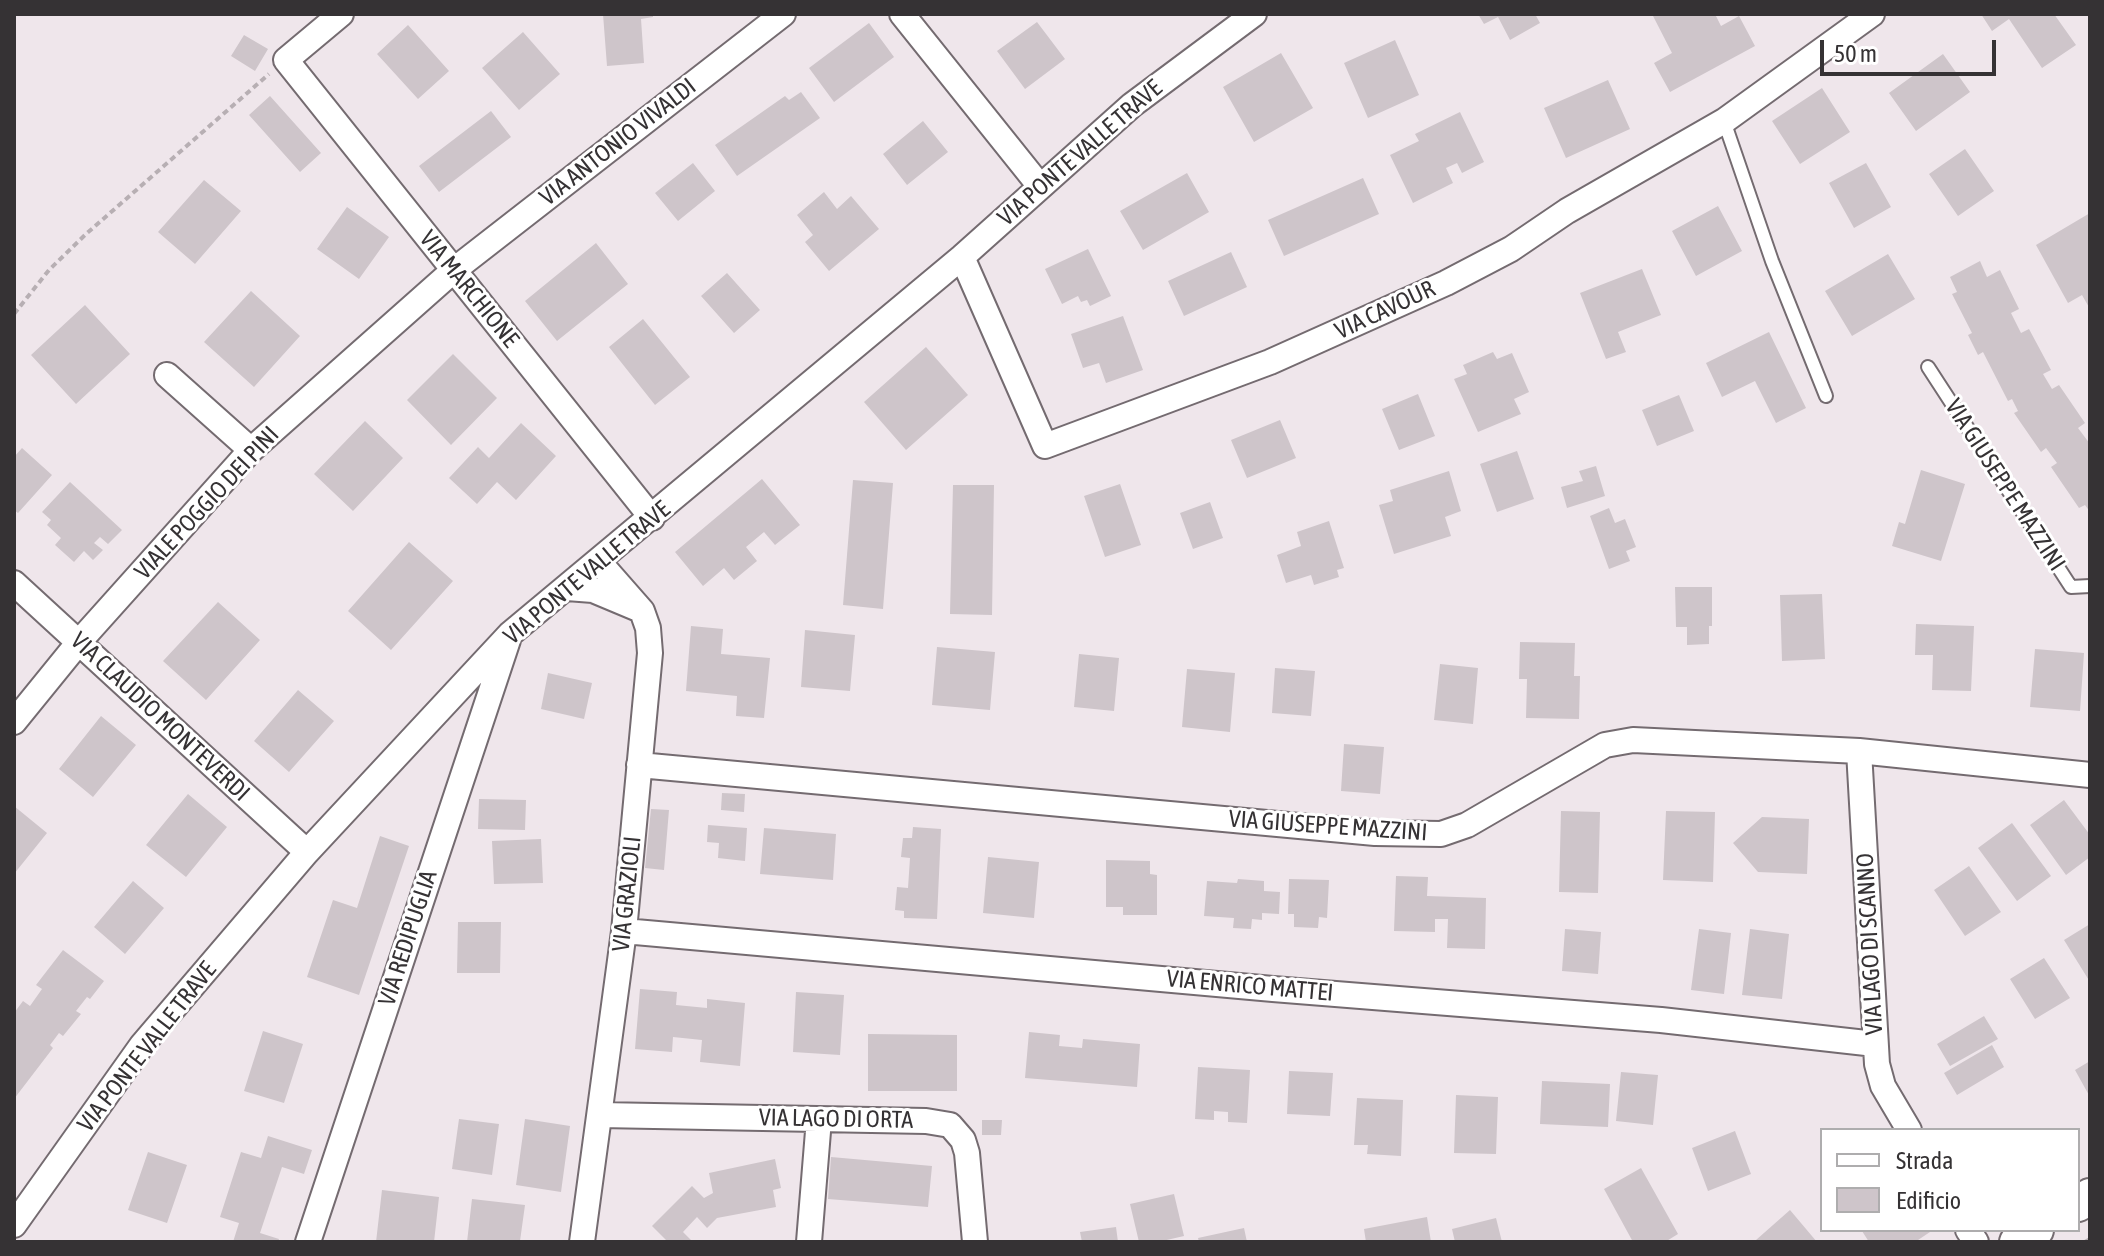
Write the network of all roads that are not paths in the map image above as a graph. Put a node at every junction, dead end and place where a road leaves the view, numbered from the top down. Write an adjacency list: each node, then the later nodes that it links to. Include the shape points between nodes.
1 (341, 14): 9 (street, VIA MARCHIONE, via 286,60)
2 (783, 14): 9 (street, VIA ANTONIO VIVALDI)
3 (902, 14): 7 (street)
4 (1254, 14): 7 (street, VIA PONTE VALLE TRAVE, via 1132,105)
5 (1872, 14): 6 (street, VIA CAVOUR)
6 (1724, 121): 8 (street, VIA CAVOUR, via 1511,249 1406,301 1270,362 1045,446); 12 (lane)
7 (1039, 185): 8 (street, VIA PONTE VALLE TRAVE)
8 (962, 257): 14 (street, VIA PONTE VALLE TRAVE)
9 (454, 270): 13 (street, VIALE POGGIO DEI PINI); 14 (street, VIA MARCHIONE)
10 (1928, 367): 17 (lane, VIA GIUSEPPE MAZZINI, via 2071,587)
11 (167, 375): 13 (street)
12 (1826, 396)
13 (251, 450): 21 (street, VIALE POGGIO DEI PINI)
14 (652, 518): 15 (street, VIA PONTE VALLE TRAVE)
15 (599, 562): 18 (street, VIA PONTE VALLE TRAVE); 19 (street, VIA GRAZIOLI)
16 (14, 583): 21 (street, VIA CLAUDIO MONTEVERDI)
17 (2090, 586)
18 (567, 588): 19 (street, via 593,590); 20 (street, VIA PONTE VALLE TRAVE)
19 (642, 611): 24 (street, VIA GRAZIOLI, via 650,653)
20 (510, 634): 26 (street, VIA PONTE VALLE TRAVE); 33 (street, VIA REDIPUGLIA)
21 (79, 642): 22 (street, VIALE POGGIO DEI PINI); 26 (street, VIA CLAUDIO MONTEVERDI)
22 (14, 722)
23 (1859, 751): 24 (street, VIA GIUSEPPE MAZZINI, via 1633,740 1605,745 1467,825 1441,834 1375,833); 25 (street, VIA GIUSEPPE MAZZINI); 28 (street, VIA LAGO DI SCANNO)
24 (639, 765): 27 (street, VIA GRAZIOLI)
25 (2090, 775)
26 (307, 852): 32 (street, VIA PONTE VALLE TRAVE, via 142,1045)
27 (624, 931): 28 (street, VIA ENRICO MATTEI, via 1661,1020); 29 (street, VIA GRAZIOLI)
28 (1875, 1044): 31 (street, VIA LAGO DI SCANNO, via 1883,1086)
29 (600, 1115): 30 (street, VIA LAGO DI ORTA); 34 (street, VIA GRAZIOLI)
30 (819, 1119): 35 (street); 36 (street, VIA LAGO DI ORTA, via 926,1121 957,1131 967,1153)
31 (1908, 1128)
32 (14, 1225)
33 (308, 1242)
34 (582, 1242)
35 (809, 1242)
36 (975, 1242)

